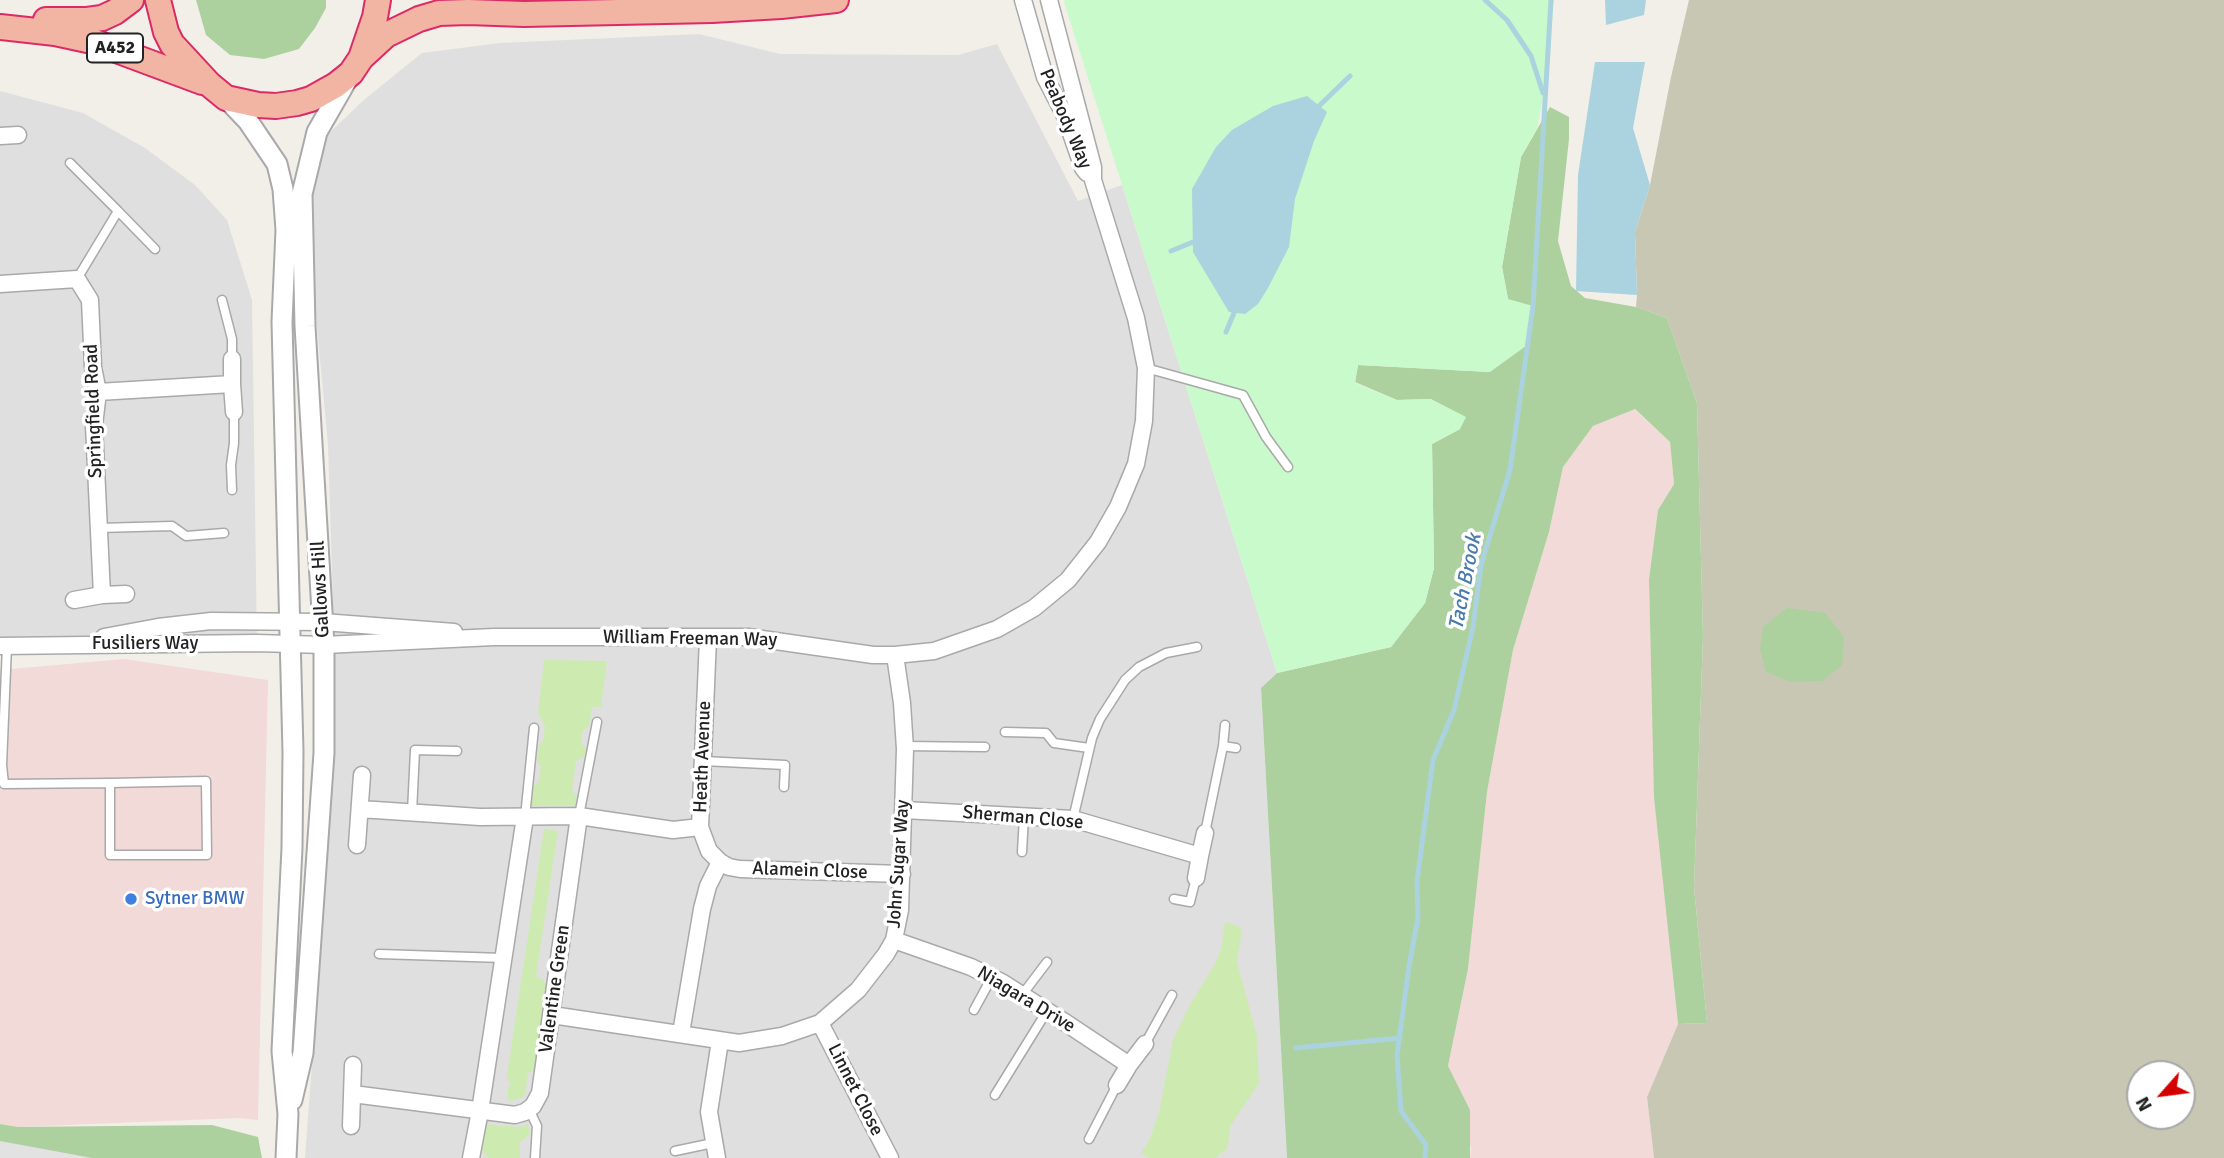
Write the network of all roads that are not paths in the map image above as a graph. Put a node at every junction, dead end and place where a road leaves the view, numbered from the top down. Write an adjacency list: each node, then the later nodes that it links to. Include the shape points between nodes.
1 (131, 0): 7 (highway, A452, via 102,18 87,20)
2 (158, 0): 10 (highway, via 172,44)
3 (378, 0): 9 (highway)
4 (836, 0): 9 (highway, via 712,10 439,13 386,35)
5 (1023, 0): 14 (street, Peabody Way, via 1045,77 1065,116 1083,169)
6 (1049, 0): 14 (street, Peabody Way)
7 (0, 14)
8 (0, 27): 10 (highway, A452, via 92,41)
9 (356, 66): 10 (highway, via 323,93 298,103 258,105); 33 (street, Gallows Hill, via 317,132 302,194)
10 (218, 91): 32 (street, Gallows Hill, via 269,150 283,189)
11 (19, 135): 12 (street)
12 (0, 136)
13 (70, 163): 15 (lane)
14 (1093, 180): 21 (street, William Freeman Way, via 1136,318)
15 (118, 211): 16 (lane); 17 (lane)
16 (155, 249)
17 (77, 279): 18 (street); 23 (street, Springfield Road, via 90,300)
18 (0, 284)
19 (222, 300): 20 (lane)
20 (232, 359): 22 (street)
21 (1146, 368): 25 (lane, via 1243,395); 41 (street, William Freeman Way, via 1144,421 1136,464 1098,542 1069,580 997,629 934,651)
22 (232, 384): 23 (street); 24 (street)
23 (97, 392): 27 (street, Springfield Road)
24 (234, 412): 26 (lane)
25 (1288, 467)
26 (232, 490)
27 (99, 528): 28 (lane, via 172,526 186,536); 30 (street, Springfield Road)
28 (224, 533)
29 (126, 594): 30 (street)
30 (102, 595): 31 (street)
31 (75, 600)
32 (291, 621): 33 (street); 36 (street, via 186,623); 37 (street, Gallows Hill)
33 (323, 622): 34 (street); 39 (street, Gallows Hill)
34 (495, 637): 35 (street, William Freeman Way); 39 (street, Fusiliers Way)
35 (708, 638): 41 (street, William Freeman Way, via 748,637); 52 (street, Heath Avenue)
36 (79, 644): 37 (street, Fusiliers Way); 38 (street, Fusiliers Way)
37 (291, 644): 39 (street, Fusiliers Way); 94 (street, Gallows Hill, via 292,848 282,1051)
38 (4, 645): 55 (lane)
39 (324, 645): 94 (street, Gallows Hill, via 324,752 303,1053)
40 (1197, 647): 49 (lane, via 1166,653 1131,673 1100,719)
41 (895, 655): 46 (street, John Sugar Way)
42 (597, 722): 60 (lane)
43 (1225, 725): 47 (lane)
44 (534, 728): 62 (lane)
45 (1005, 732): 49 (lane, via 1046,733 1054,743)
46 (904, 746): 48 (lane); 58 (street, John Sugar Way)
47 (1223, 746): 50 (lane); 65 (lane)
48 (985, 747)
49 (1089, 748): 63 (lane)
50 (1236, 748)
51 (457, 751): 59 (lane, via 415,750)
52 (703, 761): 56 (lane, via 785,765); 64 (street, Heath Avenue)
53 (362, 775): 57 (street)
54 (110, 783): 54 (lane, via 206,782 207,855 110,855); 55 (lane)
55 (2, 784)
56 (785, 787)
57 (360, 809): 59 (street); 66 (street)
58 (904, 810): 61 (street, Sherman Close); 70 (street, John Sugar Way)
59 (412, 812): 62 (street)
60 (579, 816): 62 (street); 64 (street, via 673,830); 82 (street, Valentine Green)
61 (1024, 816): 63 (street, Sherman Close); 67 (lane)
62 (524, 817): 75 (street)
63 (1073, 819): 68 (street, Sherman Close)
64 (700, 827): 69 (street, Heath Avenue, via 709,851)
65 (1205, 833): 68 (street)
66 (357, 845)
67 (1022, 852)
68 (1200, 856): 71 (street)
69 (720, 862): 70 (street, Alamein Close, via 740,869); 84 (street, via 702,909)
70 (902, 874): 73 (street, John Sugar Way)
71 (1196, 878): 72 (lane, via 1190,902)
72 (1174, 899)
73 (894, 940): 77 (street, Niagara Drive); 83 (street, John Sugar Way, via 858,990)
74 (379, 954): 75 (lane)
75 (503, 958): 93 (street)
76 (1046, 962): 78 (lane)
77 (992, 977): 78 (street, Niagara Drive); 80 (lane)
78 (1022, 995): 81 (street, Niagara Drive)
79 (1172, 995): 86 (lane)
80 (974, 1010)
81 (1046, 1011): 88 (street, Niagara Drive); 91 (lane)
82 (552, 1015): 84 (street, John Sugar Way); 92 (street, Valentine Green, via 540,1093)
83 (820, 1023): 85 (street, John Sugar Way, via 761,1041); 102 (street, Linnet Close)
84 (681, 1033): 85 (street, John Sugar Way)
85 (720, 1041): 97 (street, via 709,1112)
86 (1145, 1044): 88 (street)
87 (353, 1065): 90 (street)
88 (1129, 1065): 89 (street)
89 (1117, 1085): 96 (lane)
90 (353, 1094): 93 (street); 95 (street)
91 (995, 1095)
92 (529, 1109): 93 (street, via 515,1115); 101 (lane, via 537,1126)
93 (480, 1111): 100 (street)
94 (288, 1114): 99 (street, Gallows Hill)
95 (351, 1126)
96 (1089, 1139)
97 (715, 1150): 98 (lane)
98 (675, 1152)
99 (286, 1158)
100 (471, 1158)
101 (535, 1158)
102 (890, 1158)

